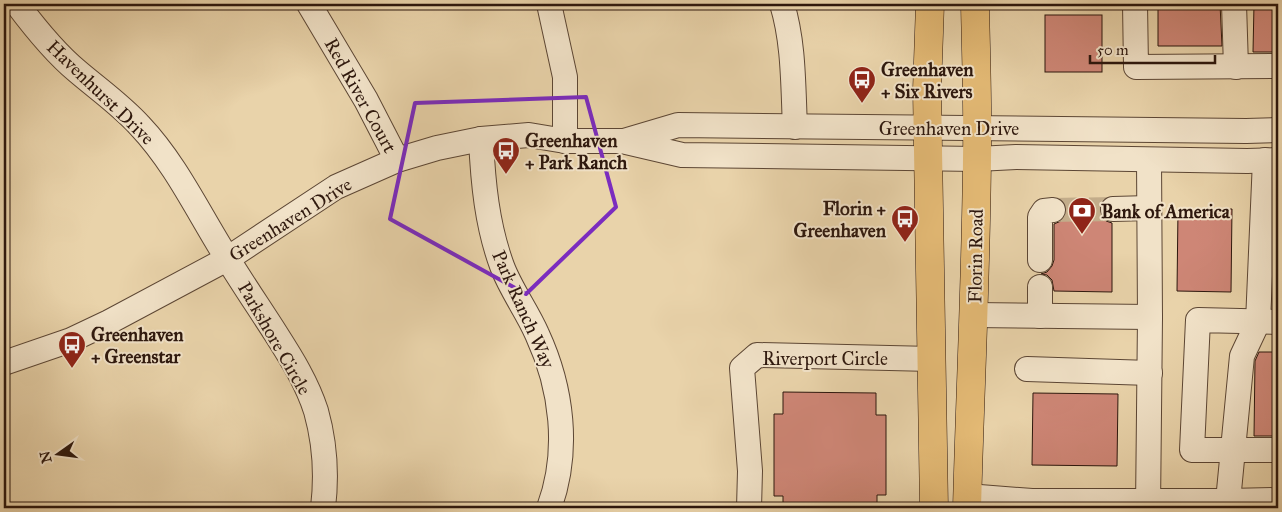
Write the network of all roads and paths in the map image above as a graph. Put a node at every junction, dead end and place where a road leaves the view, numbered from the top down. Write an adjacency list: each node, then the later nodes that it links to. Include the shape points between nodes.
1 (17, 4): 27 (street, Havenhurst Drive, via 53,49 122,107 158,146)
2 (309, 4): 22 (street, Red River Court)
3 (549, 4): 17 (street, via 565,77)
4 (782, 4): 12 (street, via 791,49)
5 (930, 4): 13 (main road)
6 (975, 4): 14 (main road, Florin Road)
7 (1135, 4): 11 (street, via 1136,67)
8 (1234, 4): 11 (street)
9 (1247, 4): 11 (street)
10 (1278, 66): 11 (street)
11 (1242, 67)
12 (795, 127): 13 (street, Greenhaven Drive); 18 (street, Greenhaven Drive, via 678,125)
13 (928, 128): 14 (street, Greenhaven Drive); 20 (main road)
14 (977, 129): 15 (street, Greenhaven Drive); 21 (main road, Florin Road)
15 (1278, 130)
16 (481, 139): 17 (street, Greenhaven Drive, via 529,135); 22 (street, Greenhaven Drive); 45 (street, Park Ranch Way, via 486,210 495,244 509,283 549,362 558,400 561,439 558,471)
17 (565, 141): 18 (street, Greenhaven Drive)
18 (622, 141): 20 (street, Greenhaven Drive, via 682,155)
19 (1274, 156): 23 (street, Greenhaven Drive, via 1227,161); 33 (street)
20 (928, 158): 21 (street, Greenhaven Drive); 34 (main road)
21 (977, 159): 23 (street, Greenhaven Drive); 30 (main road, Florin Road)
22 (397, 160): 27 (street, Greenhaven Drive, via 336,186)
23 (1149, 160): 24 (street)
24 (1149, 208): 25 (street); 32 (street)
25 (1113, 209)
26 (1053, 210): 28 (street, via 1044,211 1040,217)
27 (227, 259): 35 (street, Greenhaven Drive, via 101,326 56,346); 44 (street, Parkshore Circle, via 293,362 312,402 322,436 325,462)
28 (1040, 260)
29 (1040, 287): 31 (street)
30 (974, 315): 31 (street); 41 (main road, Florin Road)
31 (1040, 316): 32 (street)
32 (1150, 317): 37 (street)
33 (1268, 322): 38 (street, via 1242,356); 38 (street, via 1198,320 1192,450)
34 (932, 359): 46 (street, Riverport Circle, via 757,355 742,368 750,471); 47 (main road)
35 (4, 363)
36 (1027, 369): 37 (street)
37 (1150, 373): 42 (street)
38 (1233, 450): 39 (street); 43 (street)
39 (1278, 450)
40 (1278, 500): 43 (street)
41 (967, 502): 42 (street)
42 (1148, 505): 43 (street)
43 (1228, 505)
44 (323, 508)
45 (549, 508)
46 (749, 508)
47 (934, 508)

